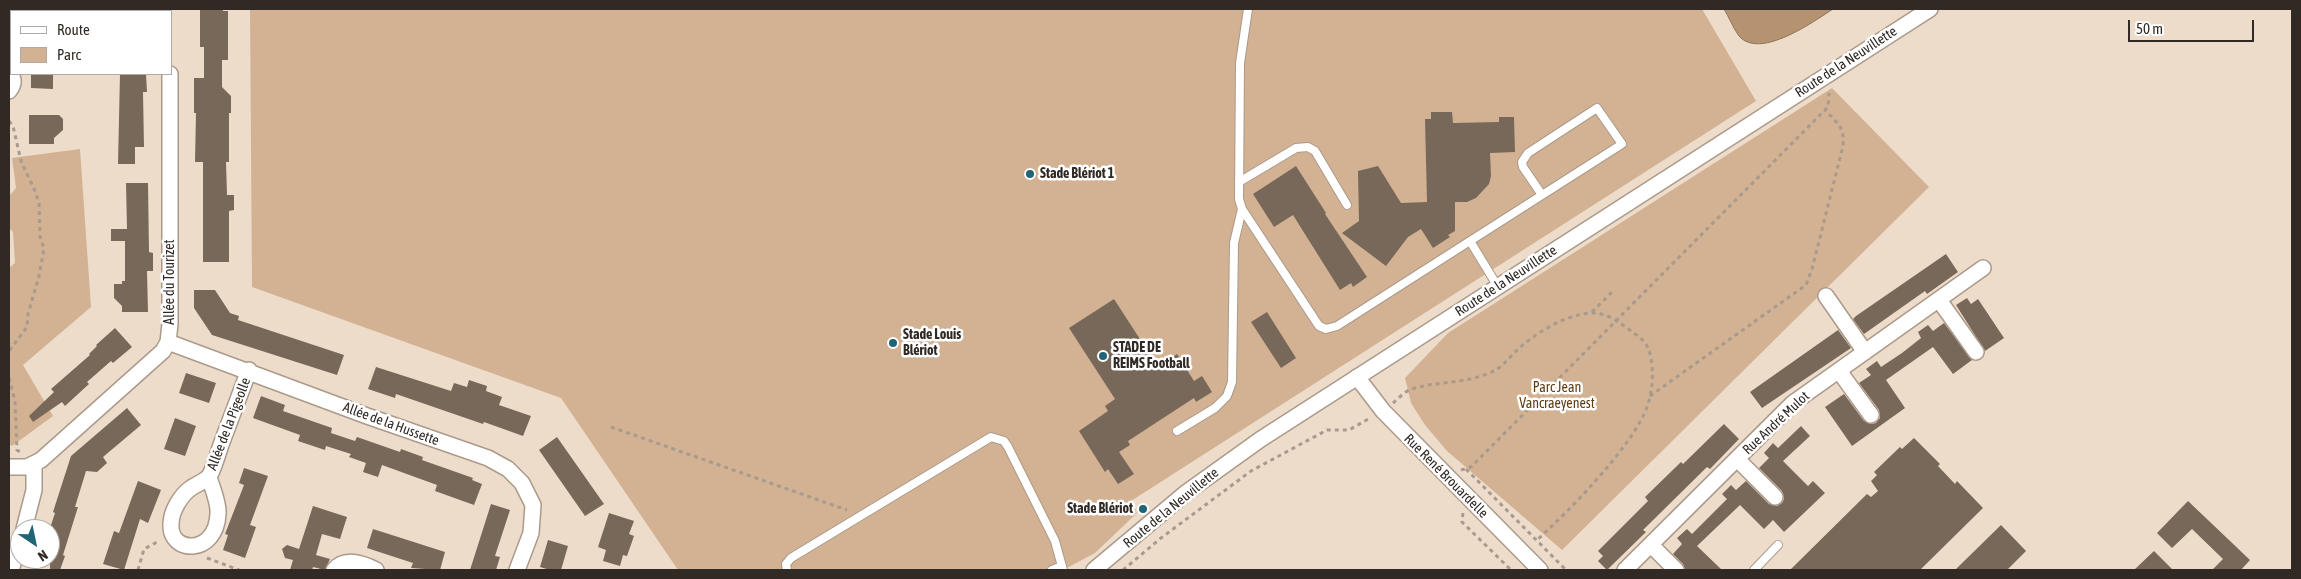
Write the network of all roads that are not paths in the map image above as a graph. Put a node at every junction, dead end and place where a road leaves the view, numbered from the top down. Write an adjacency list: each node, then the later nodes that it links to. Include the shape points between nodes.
1 (1248, 9): 6 (lane, via 1240,63)
2 (1930, 9): 12 (street, Route de la Neuvillette)
3 (10, 75): 5 (street, via 13,83)
4 (170, 75): 15 (street, Allée du Tourizet)
5 (9, 91)
6 (1239, 182): 8 (lane, via 1296,148 1308,147 1315,150); 9 (lane)
7 (1542, 195): 7 (lane, via 1622,144 1597,108 1528,152 1522,162 1523,167); 10 (lane)
8 (1348, 205)
9 (1242, 209): 10 (lane, via 1319,326 1326,329 1337,326); 22 (lane, via 1234,243 1232,382 1227,396 1215,408)
10 (1470, 241): 12 (lane)
11 (1984, 268): 14 (street, Rue André Mulot)
12 (1498, 287): 20 (street, Route de la Neuvillette)
13 (1826, 296): 16 (street)
14 (1939, 300): 16 (street, Rue André Mulot); 17 (street)
15 (168, 342): 18 (street, Allée de la Hussette); 24 (street, Allée du Tourizet, via 163,351)
16 (1865, 352): 19 (street, Rue André Mulot)
17 (1976, 352)
18 (249, 370): 26 (street, Allée de la Pigeolle); 34 (street, Allée de la Hussette, via 508,468 522,484 533,505 531,533)
19 (1839, 371): 21 (street); 23 (street, Rue André Mulot, via 1793,403)
20 (1357, 377): 37 (street, Route de la Neuvillette, via 1187,492); 38 (street, Rue René Brouardelle, via 1383,411)
21 (1871, 415)
22 (1177, 431)
23 (1738, 459): 27 (street, Rue André Mulot); 29 (street, Rue André Mulot)
24 (34, 464): 25 (street, via 20,469); 28 (street, via 34,490)
25 (9, 467)
26 (209, 477): 26 (street, Allée de la Pigeolle, via 218,514 209,538 196,547 180,542 171,523 182,496)
27 (1775, 496)
28 (27, 519)
29 (1652, 545): 39 (street, Rue André Mulot); 40 (street)
30 (1778, 545): 41 (lane)
31 (1062, 568): 35 (lane, via 1055,540 1008,447 998,437 991,437 791,558 786,564); 36 (lane)
32 (334, 570): 33 (street, via 349,561)
33 (376, 570)
34 (517, 570)
35 (787, 570)
36 (1052, 570)
37 (1094, 570)
38 (1540, 570)
39 (1626, 570)
40 (1676, 570)
41 (1754, 570)

